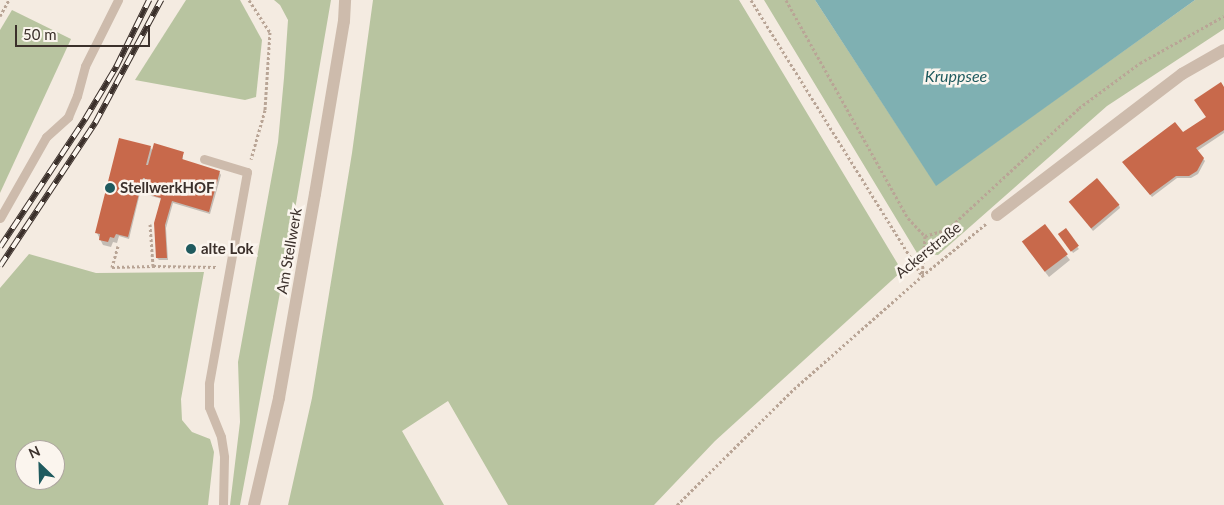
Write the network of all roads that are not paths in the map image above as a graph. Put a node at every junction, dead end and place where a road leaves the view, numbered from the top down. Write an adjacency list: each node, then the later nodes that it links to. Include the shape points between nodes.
1 (118, 0): 6 (lane, via 85,66 78,96 68,117 46,137)
2 (344, 0): 8 (street, Am Stellwerk, via 344,21 279,398)
3 (1224, 50): 5 (street, via 1182,74)
4 (204, 159): 7 (lane, via 247,172 209,384 209,407 221,437 224,457)
5 (997, 215)
6 (0, 218)
7 (222, 505)
8 (254, 505)

